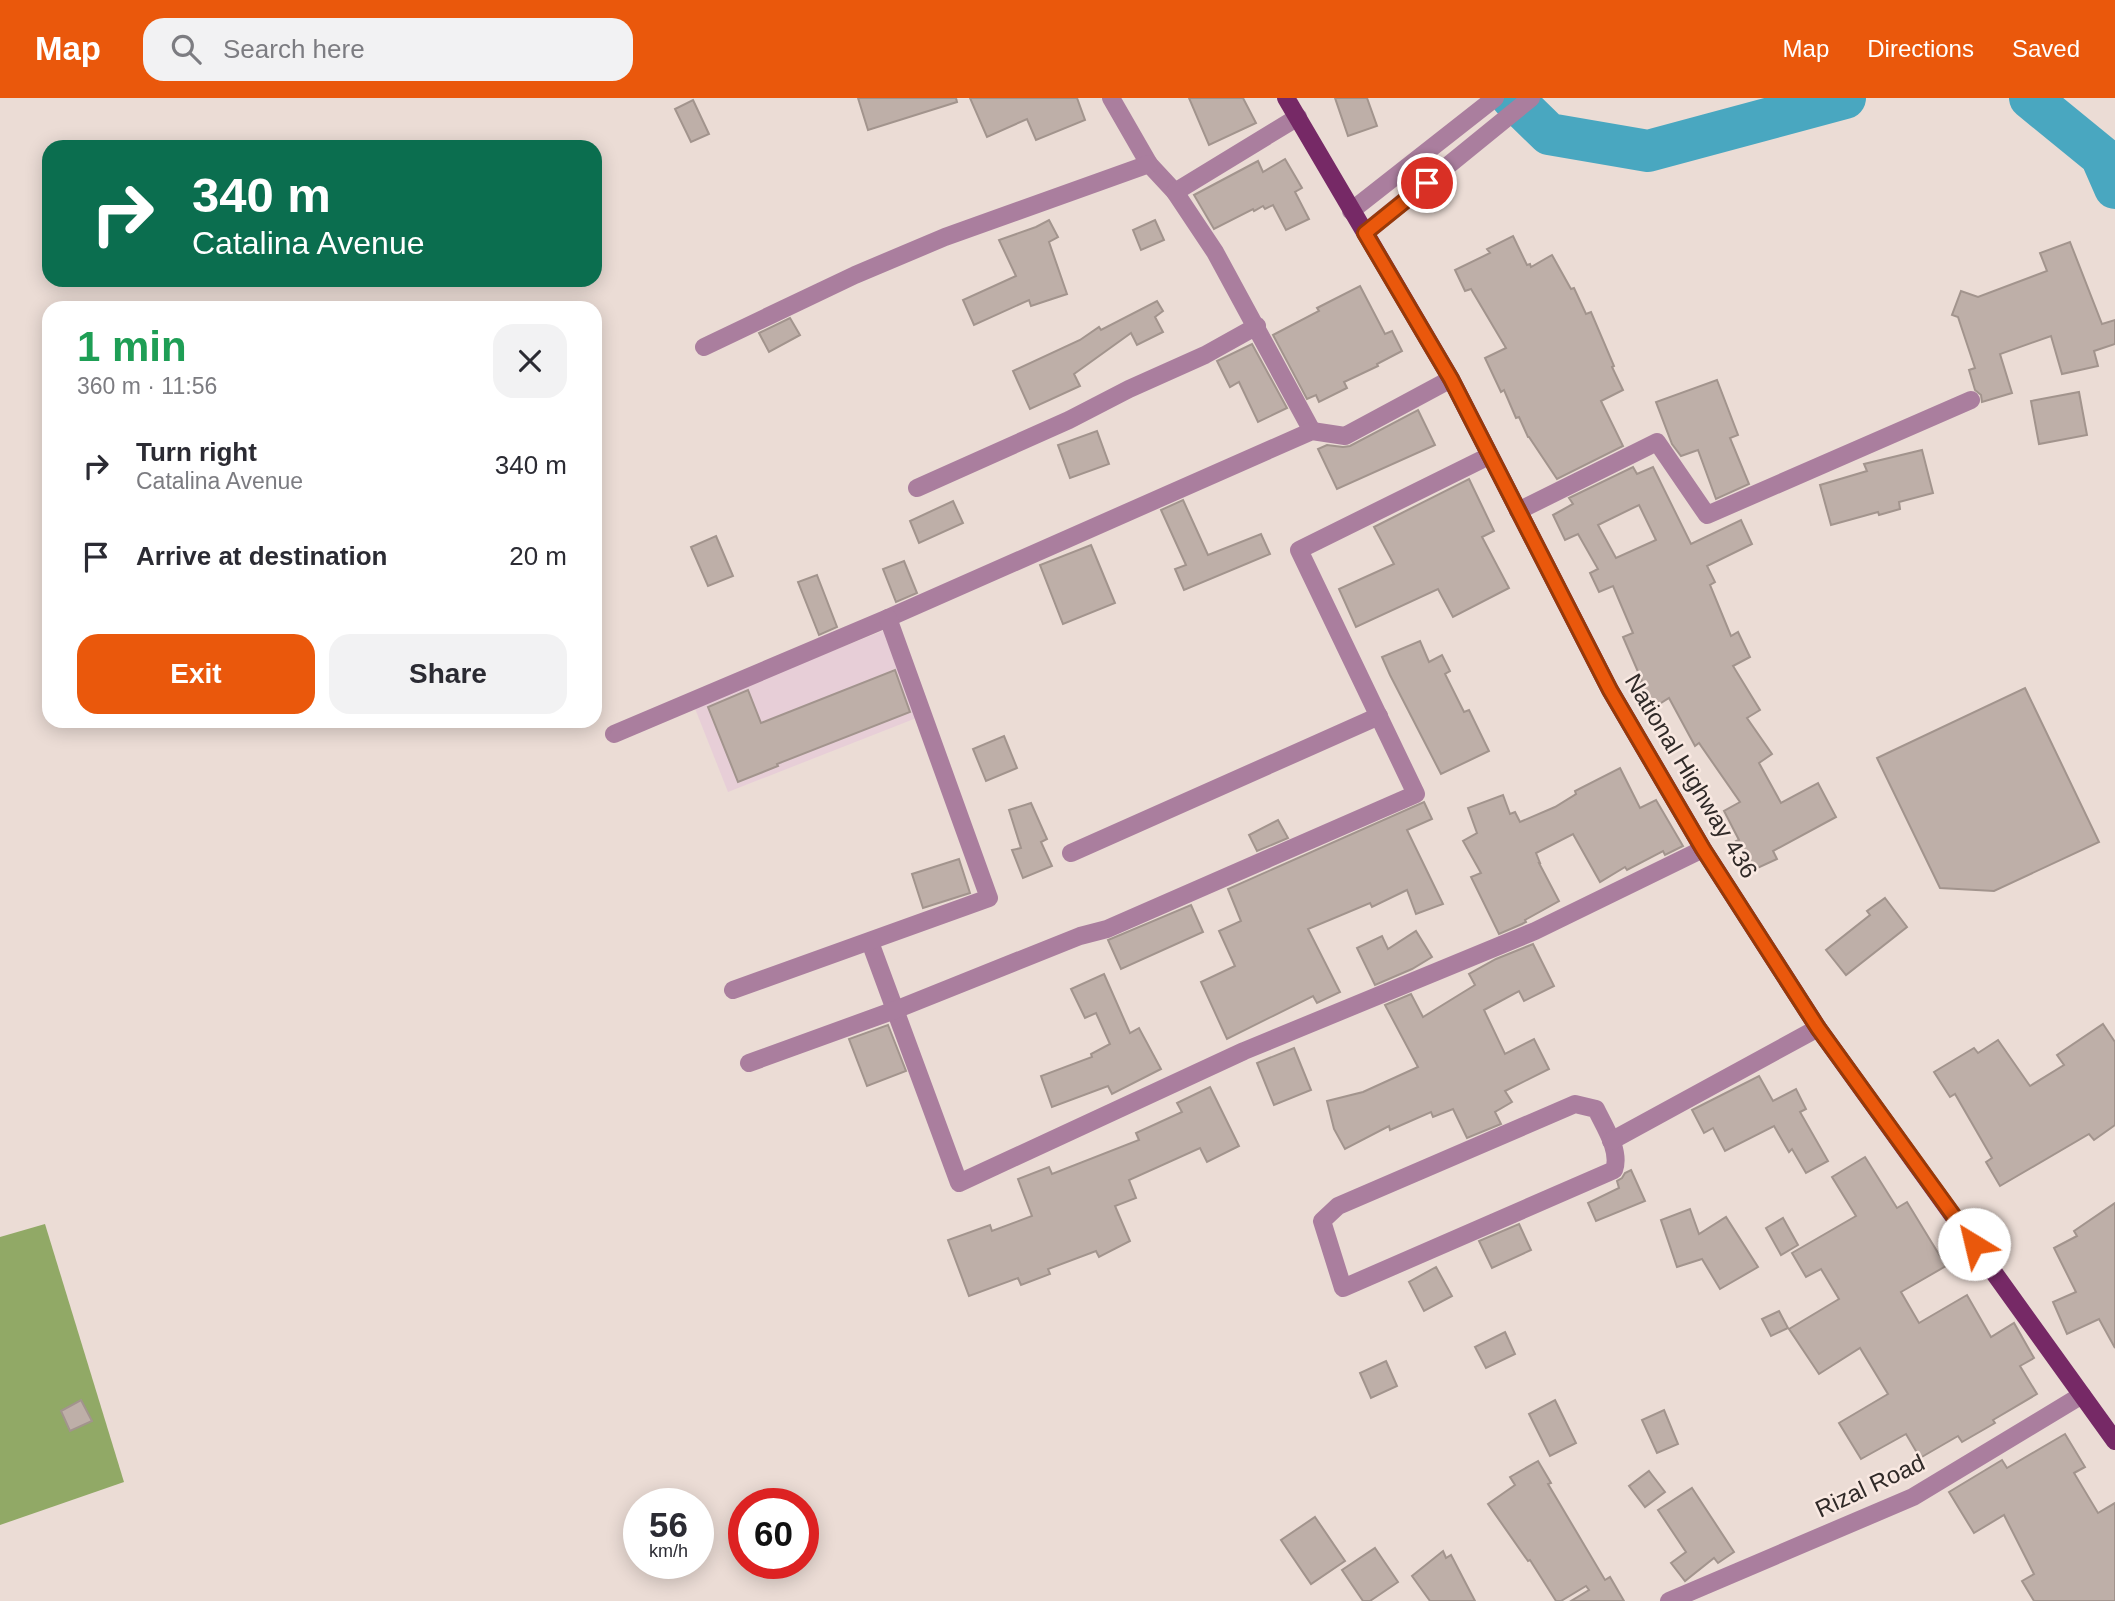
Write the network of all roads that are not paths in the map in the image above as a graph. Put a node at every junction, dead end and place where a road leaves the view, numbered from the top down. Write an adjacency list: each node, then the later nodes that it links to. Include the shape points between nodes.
1 (1111, 98): 6 (street)
2 (1286, 98): 5 (main road, National Highway 436)
3 (1494, 98): 8 (street)
4 (1531, 98): 9 (street)
5 (1298, 117): 7 (street); 8 (main road, National Highway 436)
6 (1149, 164): 7 (street); 11 (street, via 932,243)
7 (1175, 192): 10 (street, via 1216,252)
8 (1351, 211): 9 (main road, National Highway 436)
9 (1365, 233): 12 (main road, National Highway 436)
10 (1257, 326): 14 (street); 16 (street, via 1069,420)
11 (704, 347)
12 (1451, 379): 14 (street, via 1345,436); 15 (main road, National Highway 436)
13 (1971, 400): 17 (street, via 1707,515 1657,442)
14 (1312, 431): 18 (street)
15 (1489, 456): 17 (main road, National Highway 436); 19 (street, via 1299,550)
16 (916, 488)
17 (1518, 511): 21 (main road, National Highway 436, via 1610,690)
18 (888, 618): 20 (street); 23 (street, via 989,898)
19 (1379, 716): 22 (street); 25 (street, via 1416,794 1107,929)
20 (614, 734)
21 (1703, 849): 25 (street, via 1535,931 1244,1051 959,1182); 26 (main road, National Highway 436)
22 (1071, 853)
23 (870, 942): 24 (street); 25 (street)
24 (733, 990)
25 (895, 1010): 27 (street)
26 (1818, 1028): 28 (street); 29 (main road, National Highway 436)
27 (749, 1063)
28 (1611, 1141): 28 (street, via 1596,1109 1575,1104 1338,1206 1322,1221 1343,1288 1614,1170 1617,1162)
29 (2082, 1395): 30 (main road, National Highway 436); 31 (street, Rizal Road, via 1913,1497)
30 (2115, 1441)
31 (1670, 1601)

